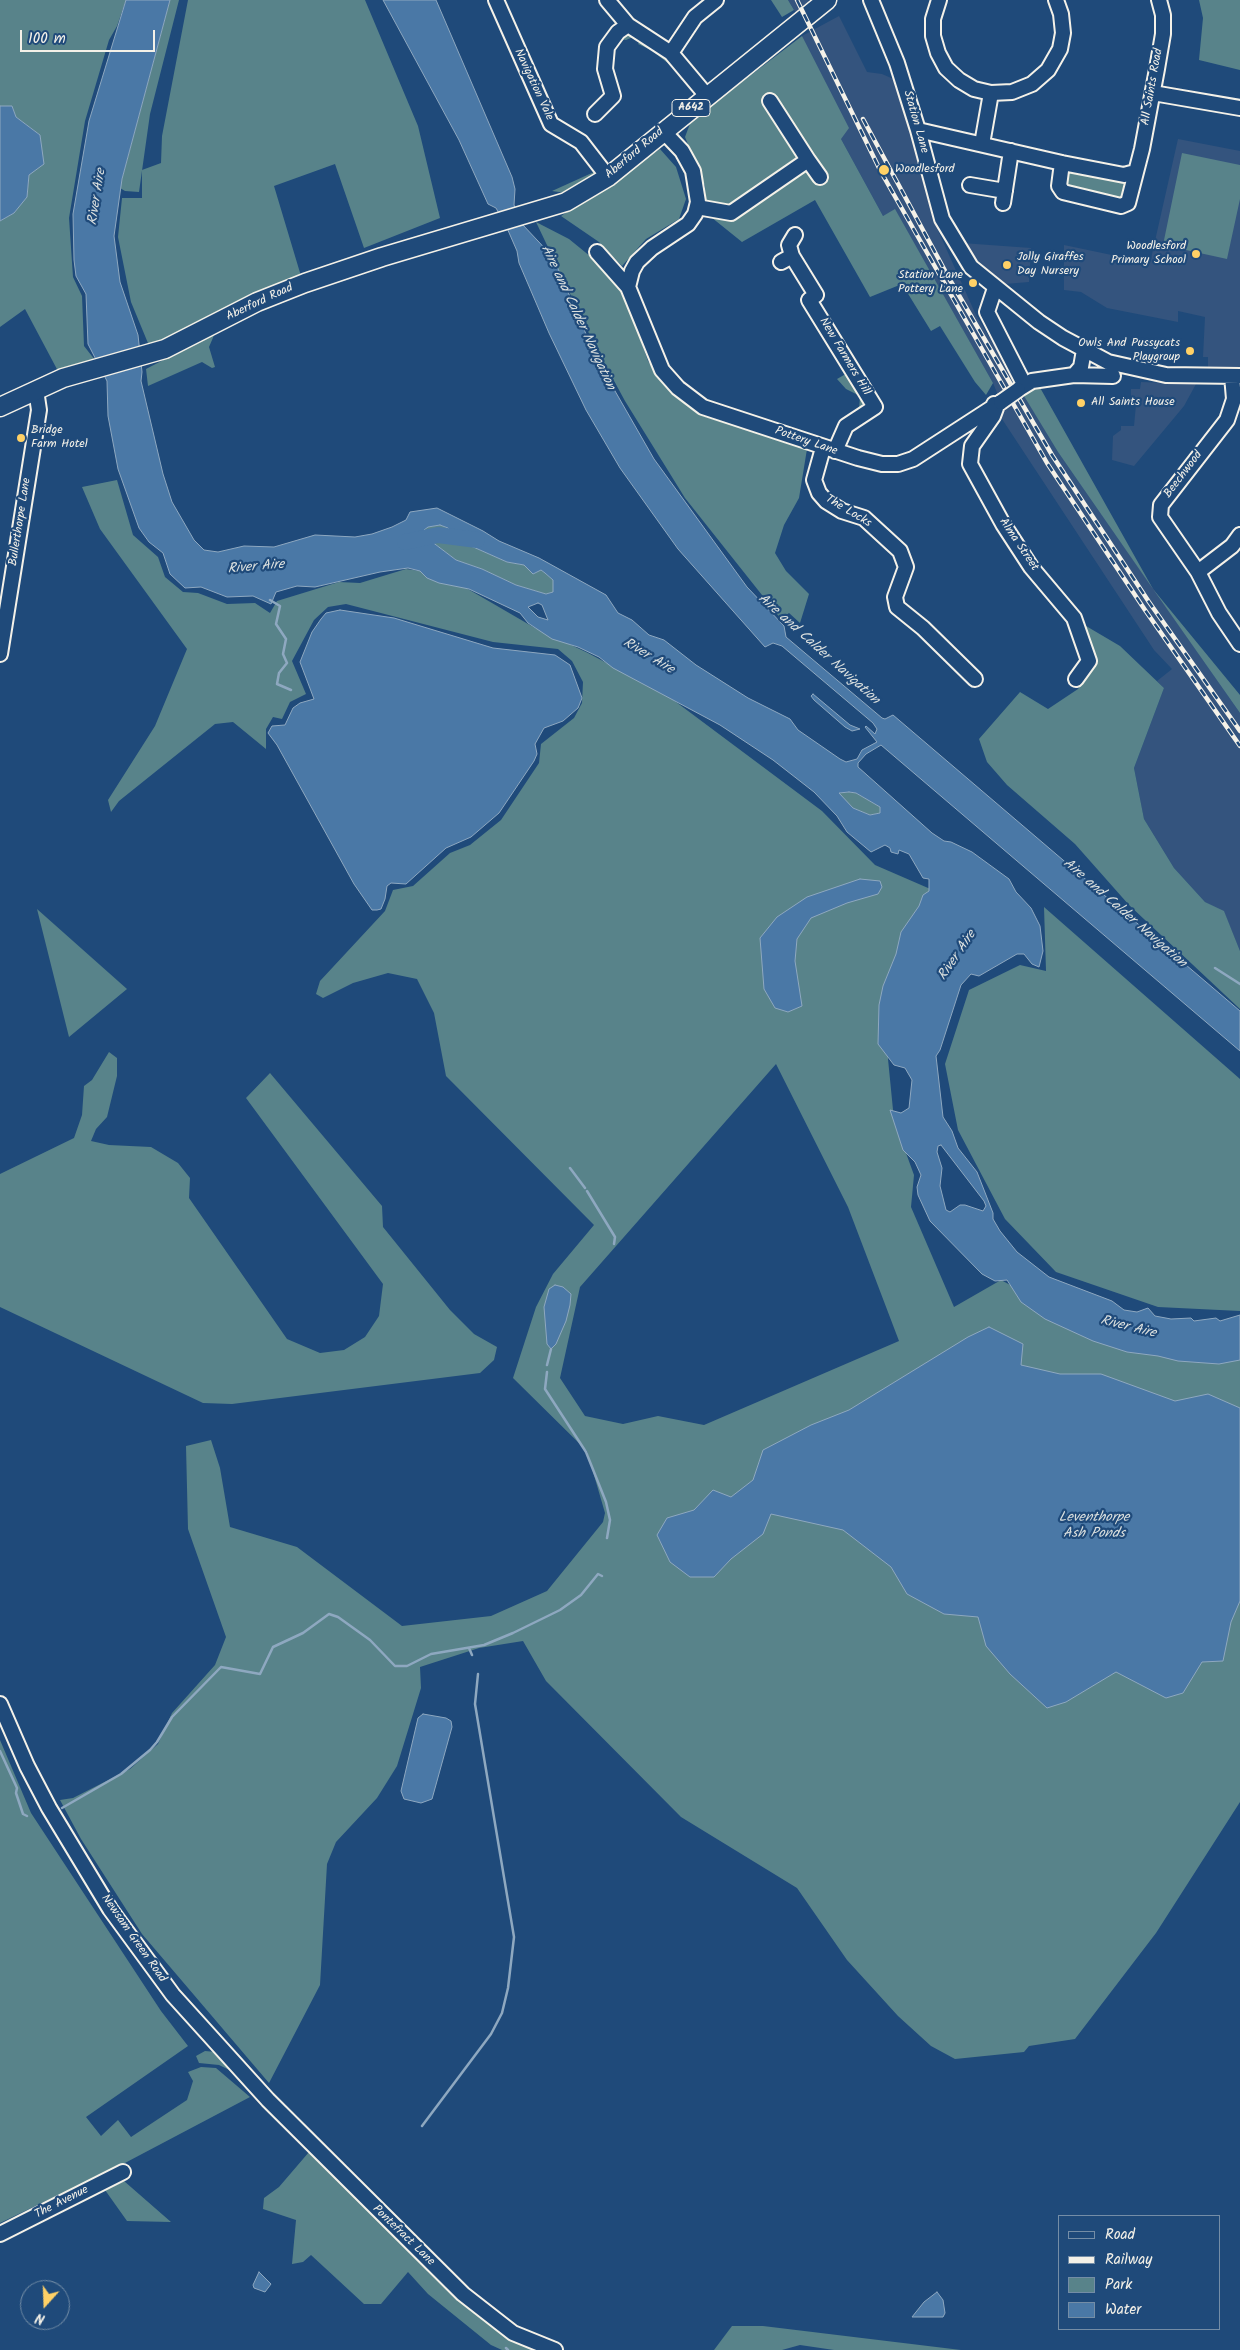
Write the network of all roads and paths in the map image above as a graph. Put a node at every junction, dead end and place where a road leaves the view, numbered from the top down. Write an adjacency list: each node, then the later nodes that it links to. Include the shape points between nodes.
1 (496, 0): 24 (street, Navigation Vale, via 516,31 551,124 581,142)
2 (607, 0): 9 (street)
3 (716, 0): 10 (street, via 695,17)
4 (826, 0): 13 (main road, Aberford Road / A642)
5 (871, 0): 17 (street, Station Lane, via 895,58)
6 (939, 0): 11 (street, via 933,19 933,36 946,68 974,89)
7 (1056, 0): 11 (street, via 1063,33 1060,49 1048,70 1032,84 1012,92)
8 (1159, 0): 12 (street, All Saints Road, via 1163,34)
9 (628, 25): 10 (street); 16 (street, via 607,47 604,69 613,96)
10 (671, 53): 13 (street)
11 (991, 93): 19 (street)
12 (1153, 93): 15 (street); 23 (street, All Saints Road)
13 (707, 96): 18 (main road, Aberford Road / A642)
14 (770, 101): 21 (street)
15 (1240, 108)
16 (595, 114)
17 (918, 130): 19 (street); 31 (street, Station Lane, via 947,231 971,267)
18 (663, 131): 24 (main road, Aberford Road / A642); 27 (street, via 682,151 693,171 698,193)
19 (982, 144): 20 (street)
20 (1011, 151): 22 (street); 26 (street, via 1004,197)
21 (808, 160): 25 (street); 27 (street, via 730,213)
22 (1062, 163): 23 (street, via 1124,175); 23 (street, All Saints Road, via 1059,186 1063,192 1121,206 1129,201)
23 (1134, 172)
24 (608, 177): 37 (main road, Aberford Road / A642, via 566,202 382,256 305,283 257,302 165,349 94,367)
25 (820, 177)
26 (970, 185)
27 (697, 207): 30 (street, via 688,224 637,262)
28 (795, 235): 40 (street, New Farmers Hill, via 788,245 786,259 816,296 809,300 875,407 846,426)
29 (597, 252): 30 (street, Pottery Lane)
30 (628, 287): 40 (street, Pottery Lane, via 659,365 678,388 703,407)
31 (996, 288): 32 (street, Station Lane); 36 (street, via 987,312)
32 (1084, 350): 33 (street, via 1081,367); 35 (street, Station Lane, via 1108,362 1166,375)
33 (1074, 375): 34 (street); 36 (street)
34 (1113, 376)
35 (1236, 376): 42 (street, Beechwood, via 1234,399 1227,420 1161,505 1160,517)
36 (1025, 385): 38 (street, Pottery Lane, bridge)
37 (36, 390): 39 (main road, A642); 44 (street, Bullerthorpe Lane, via 39,410)
38 (997, 403): 40 (street, Pottery Lane, via 913,459 898,464 882,464); 45 (street, Alma Street, via 993,416 972,446 970,464 1027,560 1074,618 1089,661)
39 (0, 406)
40 (829, 449): 46 (street, The Locks, via 814,480 819,493 842,511 864,518 900,551 906,567 895,597 898,607)
41 (1240, 536): 42 (street)
42 (1198, 572): 43 (street, Beechwood, via 1219,614)
43 (1240, 644)
44 (0, 654)
45 (1076, 679)
46 (976, 680)
47 (0, 1704): 48 (street, Newsam Green Road, via 49,1808 110,1909 173,1995)
48 (268, 2100): 51 (street, Pontefract Lane, via 463,2294 513,2333)
49 (123, 2172): 50 (street, The Avenue)
50 (0, 2234)
51 (555, 2350)

